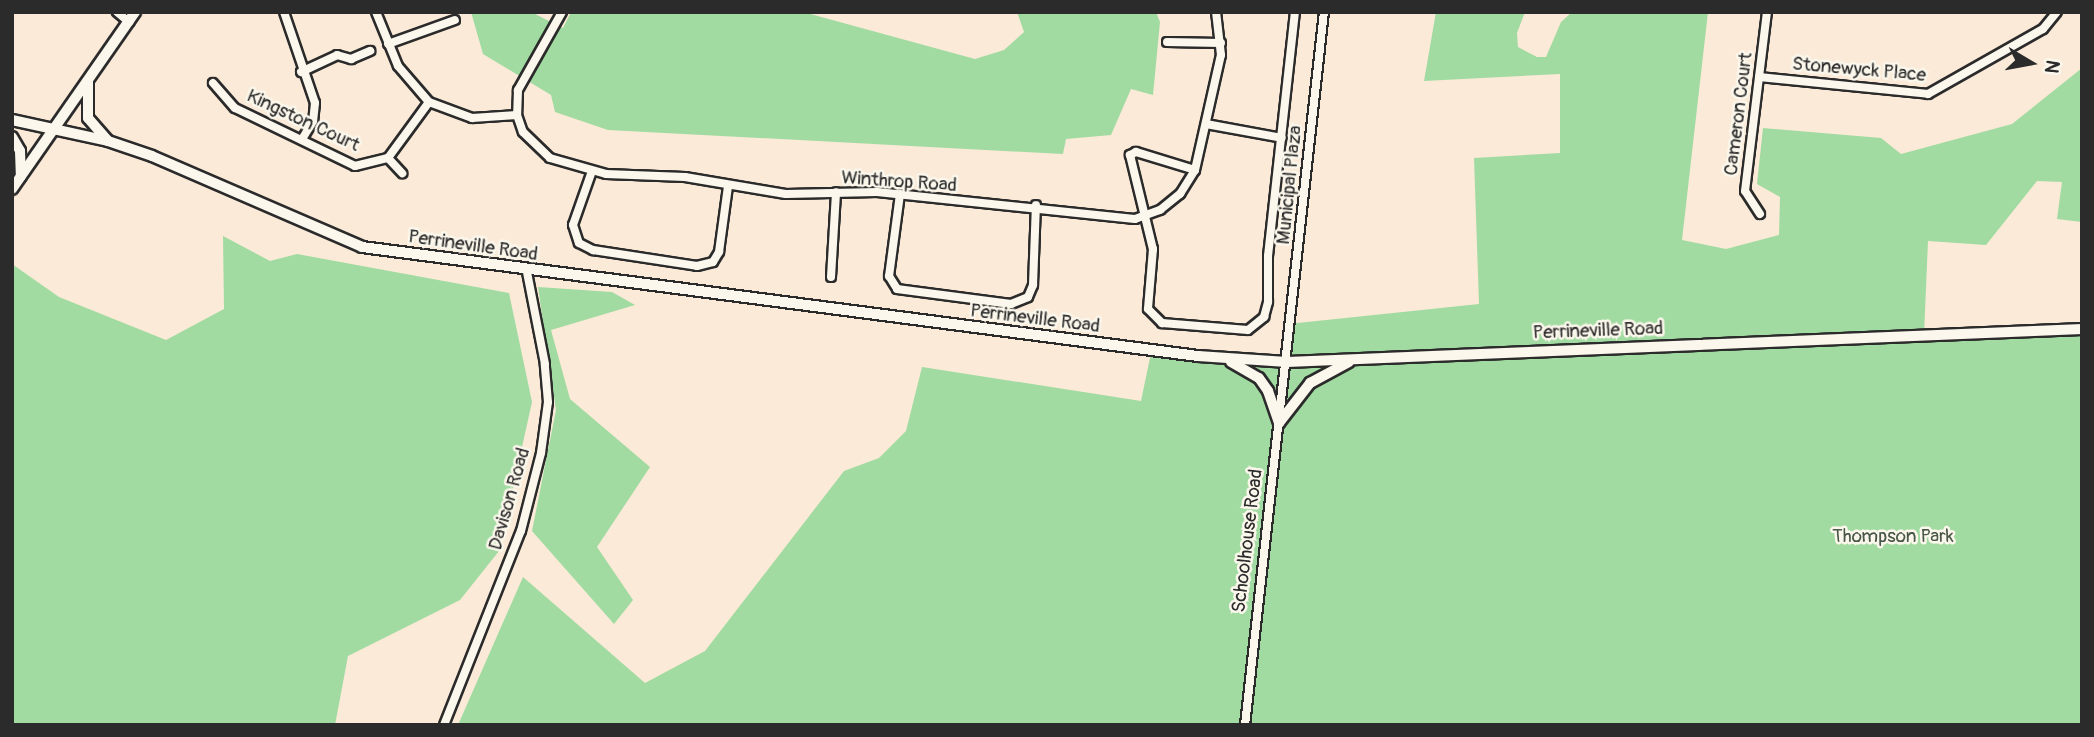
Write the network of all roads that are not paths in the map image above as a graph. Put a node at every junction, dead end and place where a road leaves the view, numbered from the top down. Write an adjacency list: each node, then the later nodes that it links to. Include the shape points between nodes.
1 (117, 12): 10 (street)
2 (284, 12): 16 (street)
3 (376, 12): 14 (street)
4 (562, 12): 21 (street, via 518,90)
5 (1216, 12): 13 (street)
6 (1295, 12): 26 (street)
7 (1324, 12): 46 (street, Municipal Plaza)
8 (1767, 12): 17 (street, Cameron Court)
9 (2057, 12): 17 (street, Stonewyck Place, via 2043,29 1928,94)
10 (132, 17): 18 (street)
11 (455, 20): 14 (street)
12 (1167, 42): 13 (street)
13 (1221, 43): 23 (street)
14 (388, 44): 20 (street, via 409,83)
15 (370, 51): 16 (street, via 351,60 337,55)
16 (302, 72): 27 (street, via 315,103 313,121)
17 (1759, 77): 39 (street, Cameron Court, via 1745,191)
18 (89, 80): 24 (street); 28 (street, via 86,113)
19 (213, 83): 27 (street, Kingston Court, via 235,108)
20 (429, 102): 21 (street, via 472,118); 29 (street)
21 (517, 115): 31 (street, Winthrop Road, via 533,146 550,158)
22 (12, 120): 24 (street, Perrineville Road)
23 (1206, 124): 26 (street); 30 (street)
24 (55, 128): 28 (street, Perrineville Road); 33 (street)
25 (12, 137): 33 (street, via 22,159)
26 (1282, 138): 40 (street, via 1268,256 1268,302 1257,325 1242,330 1171,324 1152,315 1147,303 1153,249)
27 (302, 139): 29 (street, Kingston Court, via 355,166)
28 (108, 141): 41 (street, Perrineville Road, via 188,170 362,247)
29 (388, 158): 32 (street)
30 (1195, 170): 40 (street, via 1181,194); 40 (street, via 1132,153)
31 (592, 171): 34 (street, Winthrop Road, via 685,177); 34 (street, via 573,225 579,243 593,250 697,266 713,262 719,252)
32 (402, 173)
33 (21, 176): 35 (street)
34 (728, 186): 36 (street, Winthrop Road, via 812,196)
35 (12, 189)
36 (836, 192): 37 (street, Winthrop Road); 42 (street)
37 (900, 194): 38 (street, Winthrop Road); 38 (street, via 889,275 897,289 1011,304 1027,297 1033,285)
38 (1035, 205): 40 (street, Winthrop Road, via 1135,219)
39 (1760, 214)
40 (1148, 215)
41 (527, 272): 44 (street, Perrineville Road); 48 (street, Davison Road, via 548,402 541,453 521,531)
42 (831, 277)
43 (2082, 329): 45 (street, Perrineville Road)
44 (1222, 359): 46 (street, Perrineville Road); 47 (street, via 1259,379)
45 (1355, 359): 46 (street, Perrineville Road); 47 (street, via 1310,383)
46 (1287, 362): 47 (street, Schoolhouse Road)
47 (1279, 423): 49 (street, Schoolhouse Road)
48 (444, 725)
49 (1245, 725)

